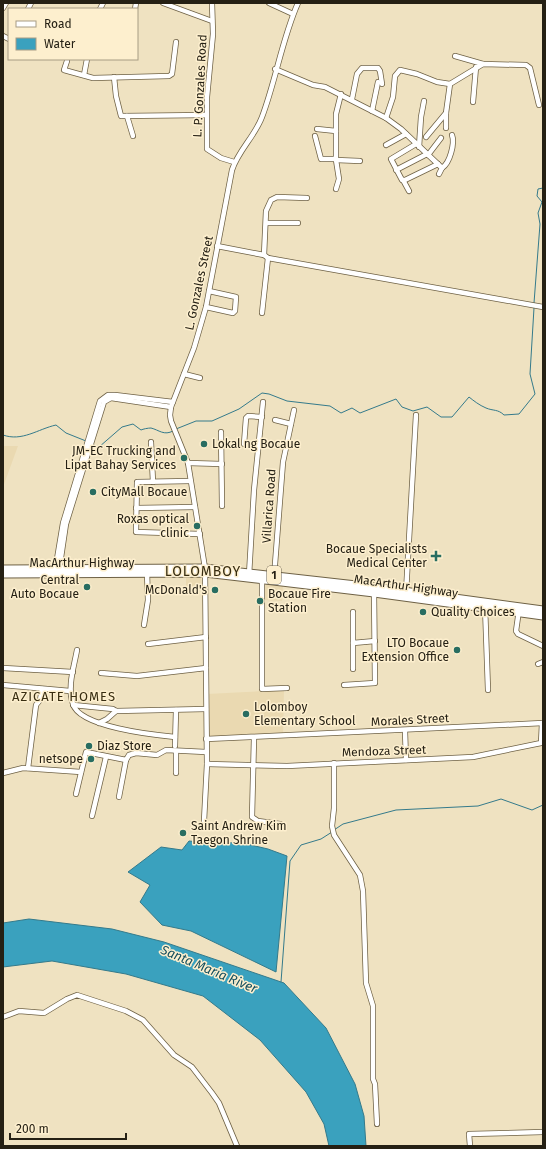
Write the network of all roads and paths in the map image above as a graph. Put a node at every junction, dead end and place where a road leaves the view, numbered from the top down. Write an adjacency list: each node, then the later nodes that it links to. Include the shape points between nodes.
1 (6, 3): 6 (street)
2 (164, 3): 8 (street, L. P. Gonzales Road)
3 (212, 3): 8 (street)
4 (270, 3): 7 (street)
5 (298, 3): 7 (street, L. Gonzales Street)
6 (3, 8)
7 (293, 14): 15 (street, L. Gonzales Street)
8 (212, 21): 26 (street, L. P. Gonzales Road)
9 (176, 42): 17 (street, via 170,76)
10 (455, 56): 13 (street)
11 (87, 60): 16 (street)
12 (67, 61): 16 (street, via 64,70)
13 (483, 64): 14 (street); 23 (street, via 526,65 530,68)
14 (476, 67): 18 (street, via 463,78); 22 (street)
15 (275, 69): 19 (street); 43 (street, L. Gonzales Street, via 260,121)
16 (84, 75): 17 (street, via 93,78)
17 (114, 77): 27 (street, via 119,114)
18 (450, 84): 25 (street); 28 (street, via 398,71)
19 (341, 94): 20 (street); 31 (street, via 336,114)
20 (352, 99): 24 (street); 24 (street, via 357,74 362,68 378,68 380,83)
21 (424, 100): 39 (street)
22 (473, 102)
23 (539, 105)
24 (372, 111): 28 (street)
25 (446, 113): 29 (street); 36 (street)
26 (206, 115): 27 (street); 43 (street, L. P. Gonzales Road, via 207,149 221,158)
27 (127, 116): 34 (street)
28 (386, 118): 32 (street)
29 (446, 128)
30 (317, 129): 31 (street)
31 (336, 131): 41 (street)
32 (406, 134): 38 (street); 39 (street)
33 (452, 135): 45 (street, via 451,155)
34 (134, 136)
35 (315, 136): 41 (street, via 321,159)
36 (426, 137)
37 (441, 138): 40 (street)
38 (386, 145)
39 (418, 145): 40 (street); 46 (street, via 392,158)
40 (428, 154): 44 (street); 46 (street)
41 (336, 160): 42 (street); 49 (street, via 339,179)
42 (360, 161)
43 (234, 162): 54 (street, L. Gonzales Street)
44 (438, 164): 45 (street); 48 (street)
45 (442, 168): 47 (street)
46 (396, 170): 48 (street)
47 (439, 174)
48 (403, 180): 50 (street)
49 (336, 190)
50 (409, 192)
51 (307, 198): 52 (street, via 273,198 266,211)
52 (267, 223): 53 (street); 55 (street)
53 (298, 223)
54 (217, 246): 55 (street); 56 (street, L. Gonzales Street)
55 (266, 256): 58 (street); 59 (street)
56 (209, 291): 57 (street, L. Gonzales Street); 57 (street, via 236,298 235,311 233,313)
57 (206, 307): 60 (street, L. Gonzales Street)
58 (543, 307)
59 (262, 313)
60 (184, 374): 61 (street); 63 (street, L. Gonzales Street)
61 (200, 378)
62 (263, 402): 66 (street)
63 (172, 405): 72 (street, L. Gonzales Street, via 171,421); 82 (street, via 110,398 101,407 89,440 66,524)
64 (294, 410): 68 (street, Villarica Road)
65 (416, 415): 89 (street)
66 (262, 417): 71 (street); 71 (street, via 246,418 244,444)
67 (275, 420): 68 (street)
68 (291, 424): 86 (street, Villarica Road, via 283,462)
69 (221, 432): 73 (street)
70 (151, 442): 75 (street)
71 (258, 447): 85 (street)
72 (188, 463): 73 (street); 74 (street, L. Gonzales Street)
73 (222, 464): 77 (street)
74 (190, 481): 75 (street); 76 (street, L. Gonzales Street)
75 (153, 482): 78 (street, via 137,483)
76 (196, 506): 78 (street); 79 (street, L. Gonzales Street)
77 (222, 506)
78 (136, 508): 79 (street, via 136,533)
79 (200, 534): 81 (street, L. Gonzales Street)
80 (3, 569): 82 (highway, MacArthur Highway / 1)
81 (205, 570): 82 (highway, MacArthur Highway / 1); 84 (highway, MacArthur Highway / 1); 85 (highway, MacArthur Highway / 1); 96 (street)
82 (57, 571): 83 (highway, MacArthur Highway / 1); 84 (highway, MacArthur Highway / 1)
83 (3, 574)
84 (147, 574): 95 (street, via 148,600)
85 (249, 574): 86 (highway, MacArthur Highway / 1); 87 (highway, MacArthur Highway / 1)
86 (274, 578): 87 (highway, MacArthur Highway / 1); 88 (highway, MacArthur Highway / 1)
87 (262, 579): 109 (street, via 262,690)
88 (374, 590): 89 (highway, MacArthur Highway / 1); 97 (street)
89 (406, 594): 90 (highway, MacArthur Highway / 1)
90 (485, 605): 91 (highway, MacArthur Highway / 1); 111 (street)
91 (519, 610): 92 (highway, MacArthur Highway / 1); 94 (highway, MacArthur Highway / 1); 100 (street, via 516,631)
92 (543, 610)
93 (353, 612): 98 (street)
94 (543, 616)
95 (144, 625)
96 (206, 637): 99 (street); 103 (street)
97 (375, 641): 98 (street); 108 (street, via 375,683)
98 (353, 643): 104 (street)
99 (148, 644)
100 (543, 646)
101 (77, 650): 105 (street)
102 (3, 668): 105 (street)
103 (206, 668): 106 (street, via 137,676); 114 (street)
104 (353, 669)
105 (73, 672): 112 (street)
106 (101, 673)
107 (3, 685): 110 (street)
108 (344, 685)
109 (287, 688)
110 (42, 689): 112 (street); 132 (street, via 36,705)
111 (488, 690)
112 (70, 691): 113 (street)
113 (73, 705): 116 (street); 117 (street, via 80,714)
114 (206, 709): 115 (street); 122 (street)
115 (176, 710): 116 (street); 120 (street)
116 (116, 711): 117 (street)
117 (99, 723): 120 (street)
118 (543, 723): 119 (street, Morales Street); 128 (street, Mendoza Street, via 541,743 487,756)
119 (405, 731): 121 (street, Morales Street); 128 (street)
120 (175, 737): 123 (street)
121 (254, 738): 122 (street, Morales Street); 131 (street)
122 (206, 739): 125 (street)
123 (175, 746)
124 (176, 751): 125 (street); 127 (street, via 166,750 157,754 136,753 129,755); 135 (street)
125 (206, 752): 130 (street)
126 (106, 757): 127 (street); 133 (street, via 86,752); 138 (street)
127 (126, 760): 137 (street)
128 (406, 760): 129 (street, Mendoza Street)
129 (334, 763): 131 (street, Mendoza Street); 142 (street, via 332,826 334,834 351,859 362,882 366,982 373,1006 373,1079)
130 (207, 764): 131 (street, Mendoza Street); 139 (street)
131 (254, 765): 140 (street, via 252,817 258,821)
132 (28, 768): 133 (street); 134 (street)
133 (81, 772): 136 (street)
134 (3, 773)
135 (176, 773)
136 (76, 794)
137 (120, 797)
138 (92, 816)
139 (204, 821)
140 (280, 824)
141 (3, 1017): 144 (street, via 19,1011 44,1013 67,998 77,995 126,1011 143,1020 174,1054 192,1067 212,1093 219,1103)
142 (377, 1124)
143 (543, 1132): 145 (street, via 469,1134)
144 (237, 1146)
145 (470, 1146)

